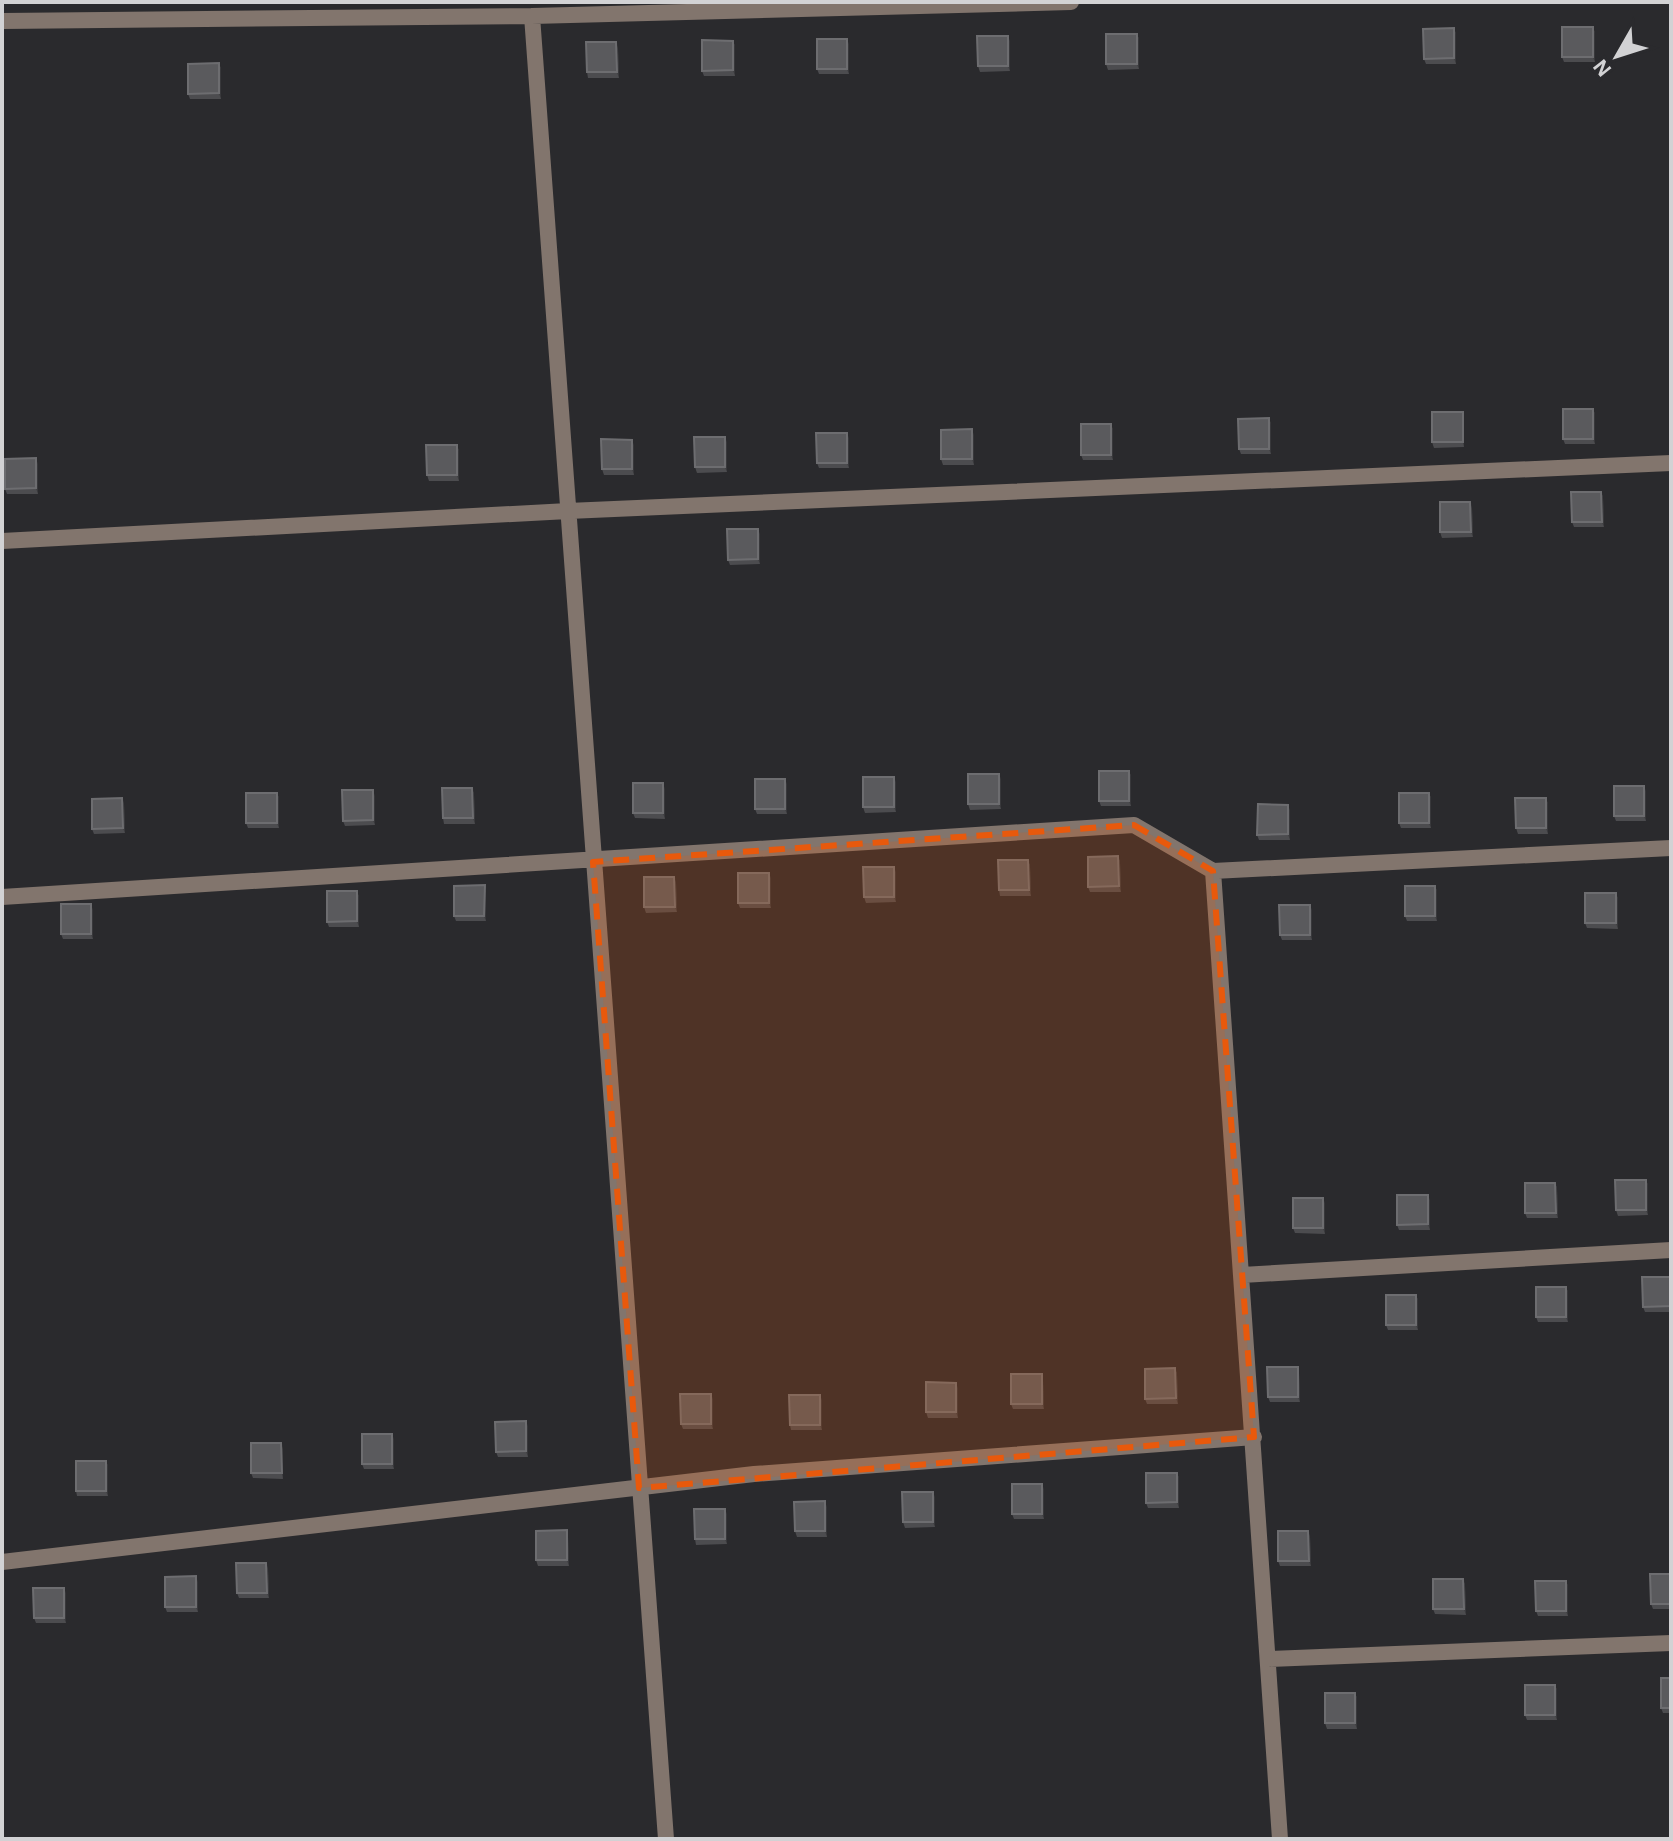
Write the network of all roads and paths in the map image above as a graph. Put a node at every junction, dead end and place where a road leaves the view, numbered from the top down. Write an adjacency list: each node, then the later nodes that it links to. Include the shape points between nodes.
1 (1071, 2): 2 (street)
2 (532, 16): 3 (street); 5 (street)
3 (2, 21)
4 (1671, 463): 5 (street)
5 (568, 511): 6 (street); 8 (street)
6 (2, 541)
7 (1671, 848): 9 (street)
8 (593, 862): 9 (street, via 1134,825); 10 (street); 14 (street)
9 (1213, 871): 12 (street)
10 (2, 897)
11 (1671, 1250): 12 (street)
12 (1242, 1275): 13 (street)
13 (1254, 1437): 14 (street, via 754,1474); 17 (street)
14 (639, 1488): 15 (street); 18 (street)
15 (2, 1562)
16 (1671, 1643): 17 (street)
17 (1268, 1659): 19 (street)
18 (666, 1839)
19 (1280, 1839)

